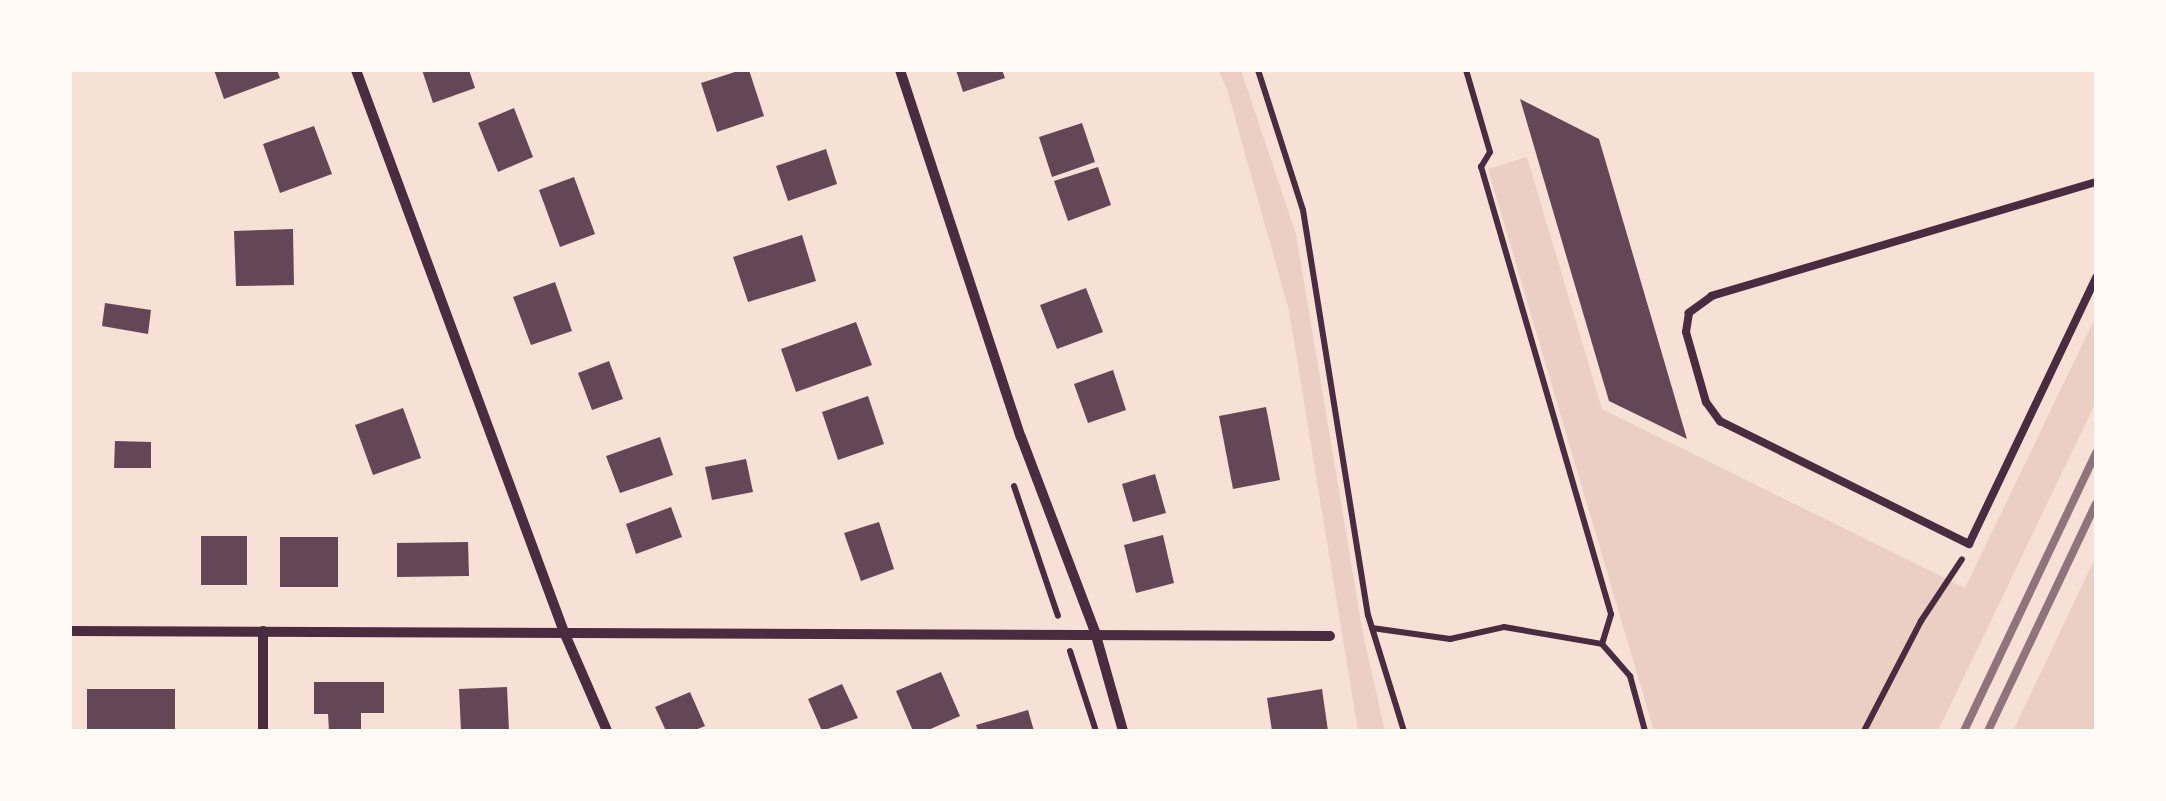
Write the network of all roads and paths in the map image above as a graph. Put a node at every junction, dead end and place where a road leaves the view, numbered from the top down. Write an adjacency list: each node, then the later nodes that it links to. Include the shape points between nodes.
1 (356, 70): 11 (street)
2 (900, 70): 12 (street, via 1021,437)
3 (1258, 70): 8 (path, via 1303,210)
4 (1466, 70): 14 (path, via 1490,152 1481,167 1611,614)
5 (2096, 182): 7 (lane, via 1712,296 1690,313 1687,342 1706,402 1720,421)
6 (2096, 278): 7 (lane)
7 (1968, 544): 20 (path)
8 (1372, 628): 14 (path, via 1450,638 1504,627); 18 (path)
9 (70, 630): 10 (street)
10 (263, 630): 11 (street); 15 (street)
11 (564, 632): 12 (street); 16 (street)
12 (1095, 632): 13 (street); 17 (street)
13 (1330, 636)
14 (1602, 644): 19 (path, via 1630,676)
15 (263, 731)
16 (607, 731)
17 (1122, 731)
18 (1404, 731)
19 (1645, 731)
20 (1864, 731)

